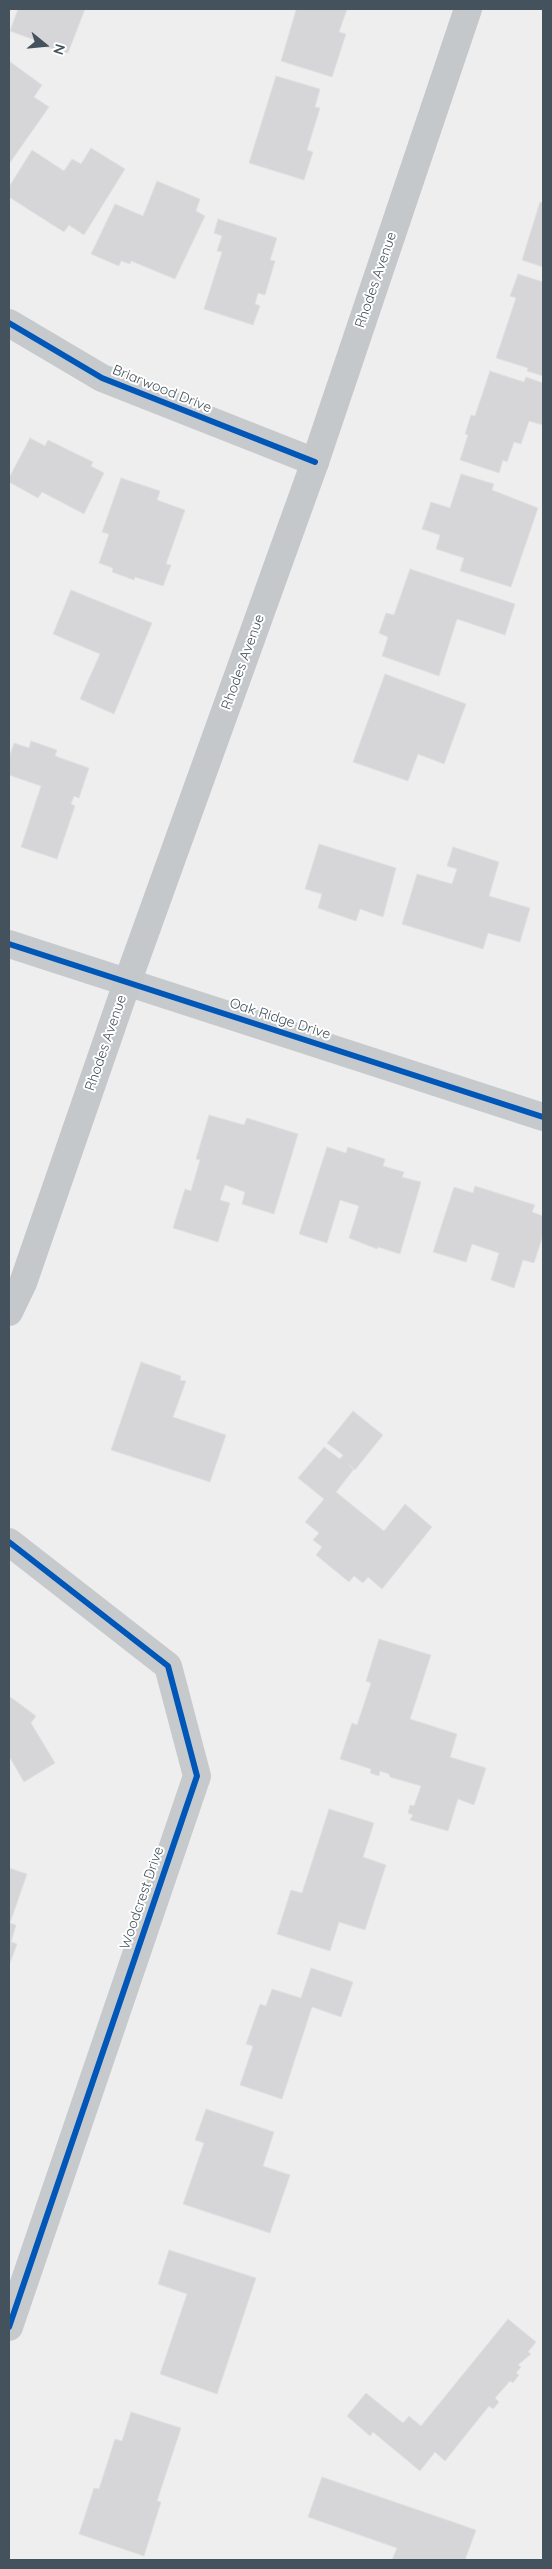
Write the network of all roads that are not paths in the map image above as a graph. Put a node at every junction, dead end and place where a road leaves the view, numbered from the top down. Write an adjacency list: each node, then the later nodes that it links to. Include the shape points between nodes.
1 (468, 9): 3 (main road, Rhodes Avenue)
2 (9, 323): 3 (street, Briarwood Drive, via 102,378)
3 (314, 462): 5 (main road, Rhodes Avenue)
4 (9, 944): 5 (street, Oak Ridge Drive)
5 (127, 983): 6 (street, Oak Ridge Drive); 7 (main road, Rhodes Avenue, via 23,1283)
6 (543, 1117)
7 (9, 1312)
8 (9, 1542): 9 (street, Woodcrest Drive, via 168,1666 197,1776)
9 (9, 2327)

